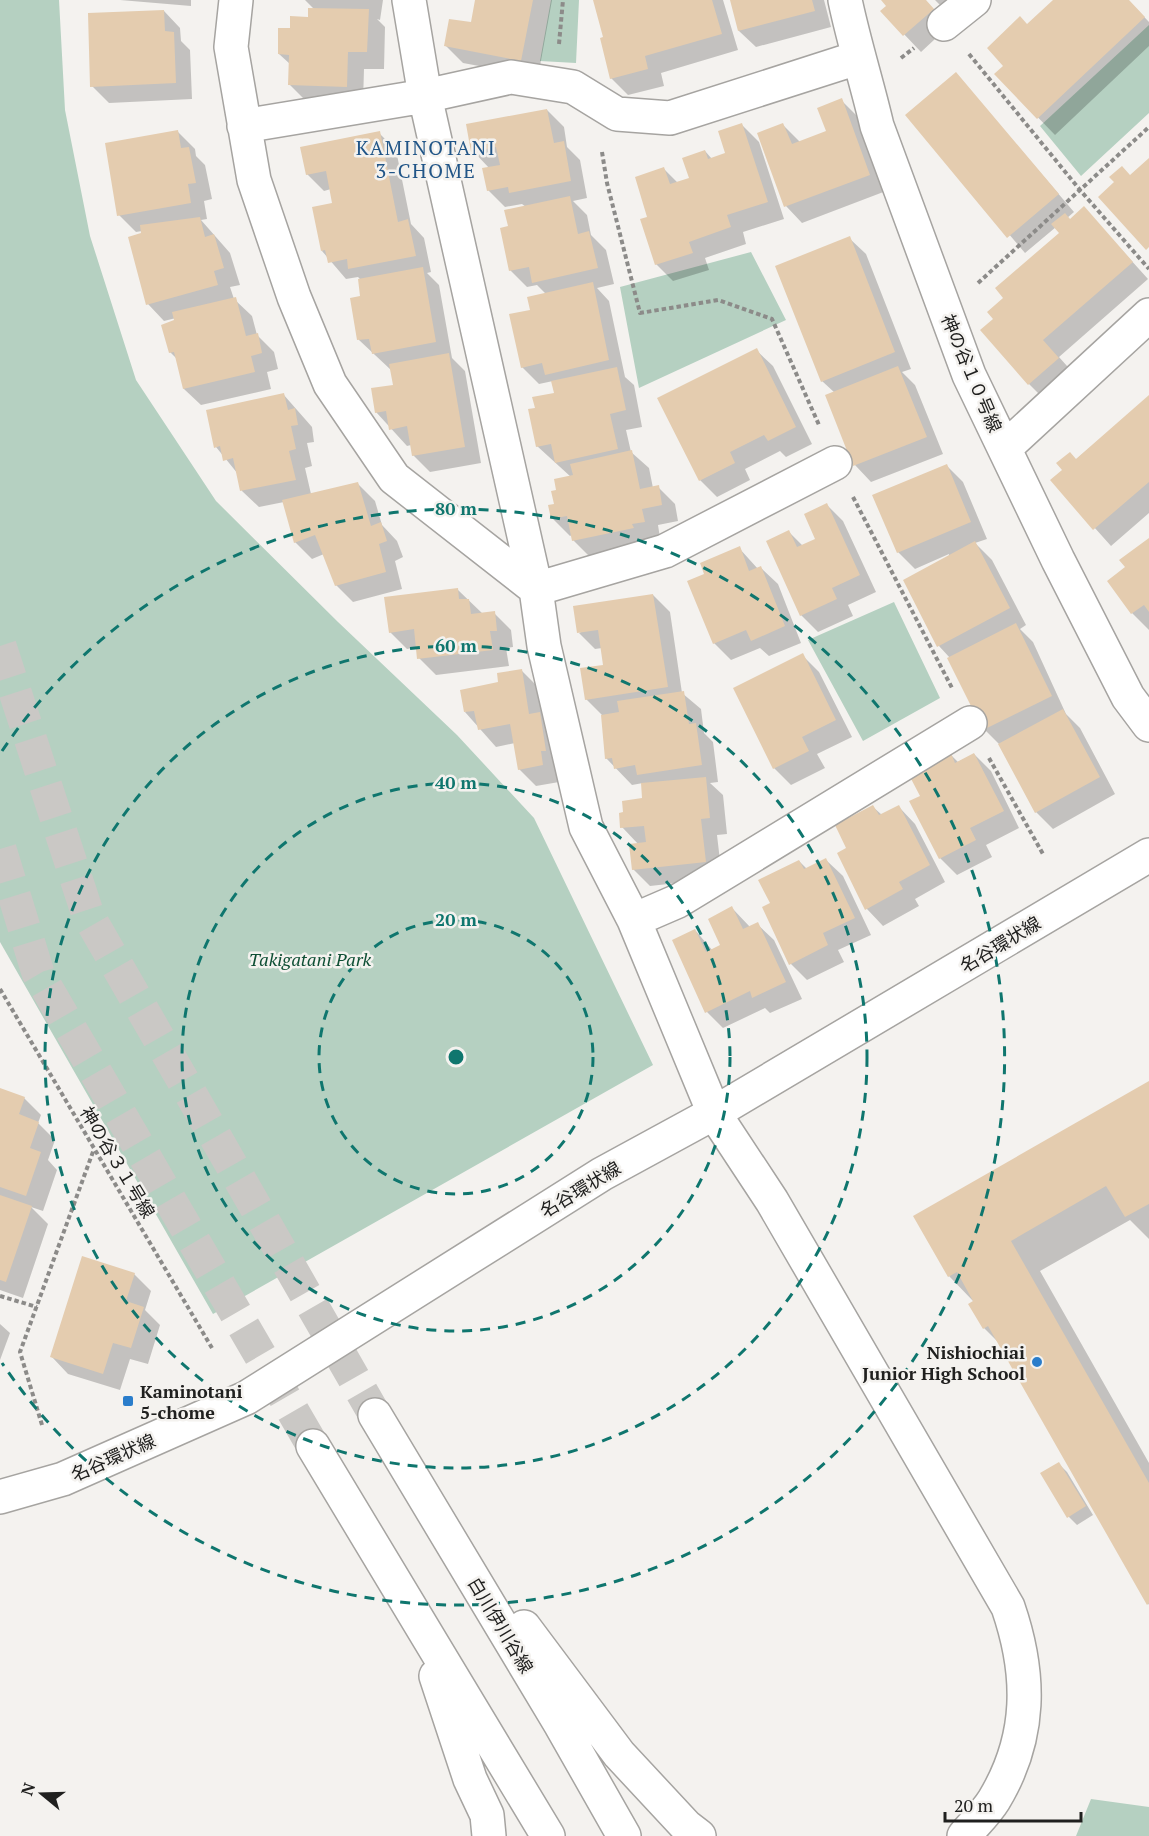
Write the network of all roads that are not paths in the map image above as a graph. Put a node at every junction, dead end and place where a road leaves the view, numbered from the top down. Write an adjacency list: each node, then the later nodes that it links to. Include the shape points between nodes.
1 (236, 0): 8 (street, via 231,47)
2 (410, 0): 7 (street)
3 (845, 0): 6 (street, 神の谷１０号線)
4 (974, 0): 5 (street)
5 (944, 24)
6 (862, 71): 7 (street, via 670,118 617,114 573,87 511,77); 10 (street, 神の谷１０号線, via 877,126 969,375)
7 (425, 96): 8 (street); 12 (street)
8 (244, 126): 12 (street, via 254,180 294,297 330,384 394,478)
9 (1149, 315): 10 (street)
10 (1005, 448): 14 (street, 神の谷１０号線, via 1128,697)
11 (835, 463): 12 (street, via 665,551)
12 (536, 589): 16 (street, via 544,646 586,827)
13 (970, 723): 16 (street, via 678,901)
14 (1149, 725)
15 (1149, 855): 17 (street, 名谷環状線)
16 (634, 920): 17 (street)
17 (714, 1113): 21 (street, 名谷環状線, via 602,1174 246,1398 63,1479); 27 (street, via 772,1201 1008,1607 1020,1643 1024,1678 1021,1732 993,1801)
18 (375, 1415): 20 (street, 白川伊川谷線)
19 (313, 1446): 22 (street)
20 (425, 1496): 25 (street, 白川伊川谷線); 26 (street, via 619,1754 686,1827)
21 (0, 1497)
22 (416, 1617): 23 (street, via 470,1779 487,1815); 24 (street)
23 (489, 1836)
24 (548, 1836)
25 (624, 1836)
26 (699, 1836)
27 (964, 1836)

